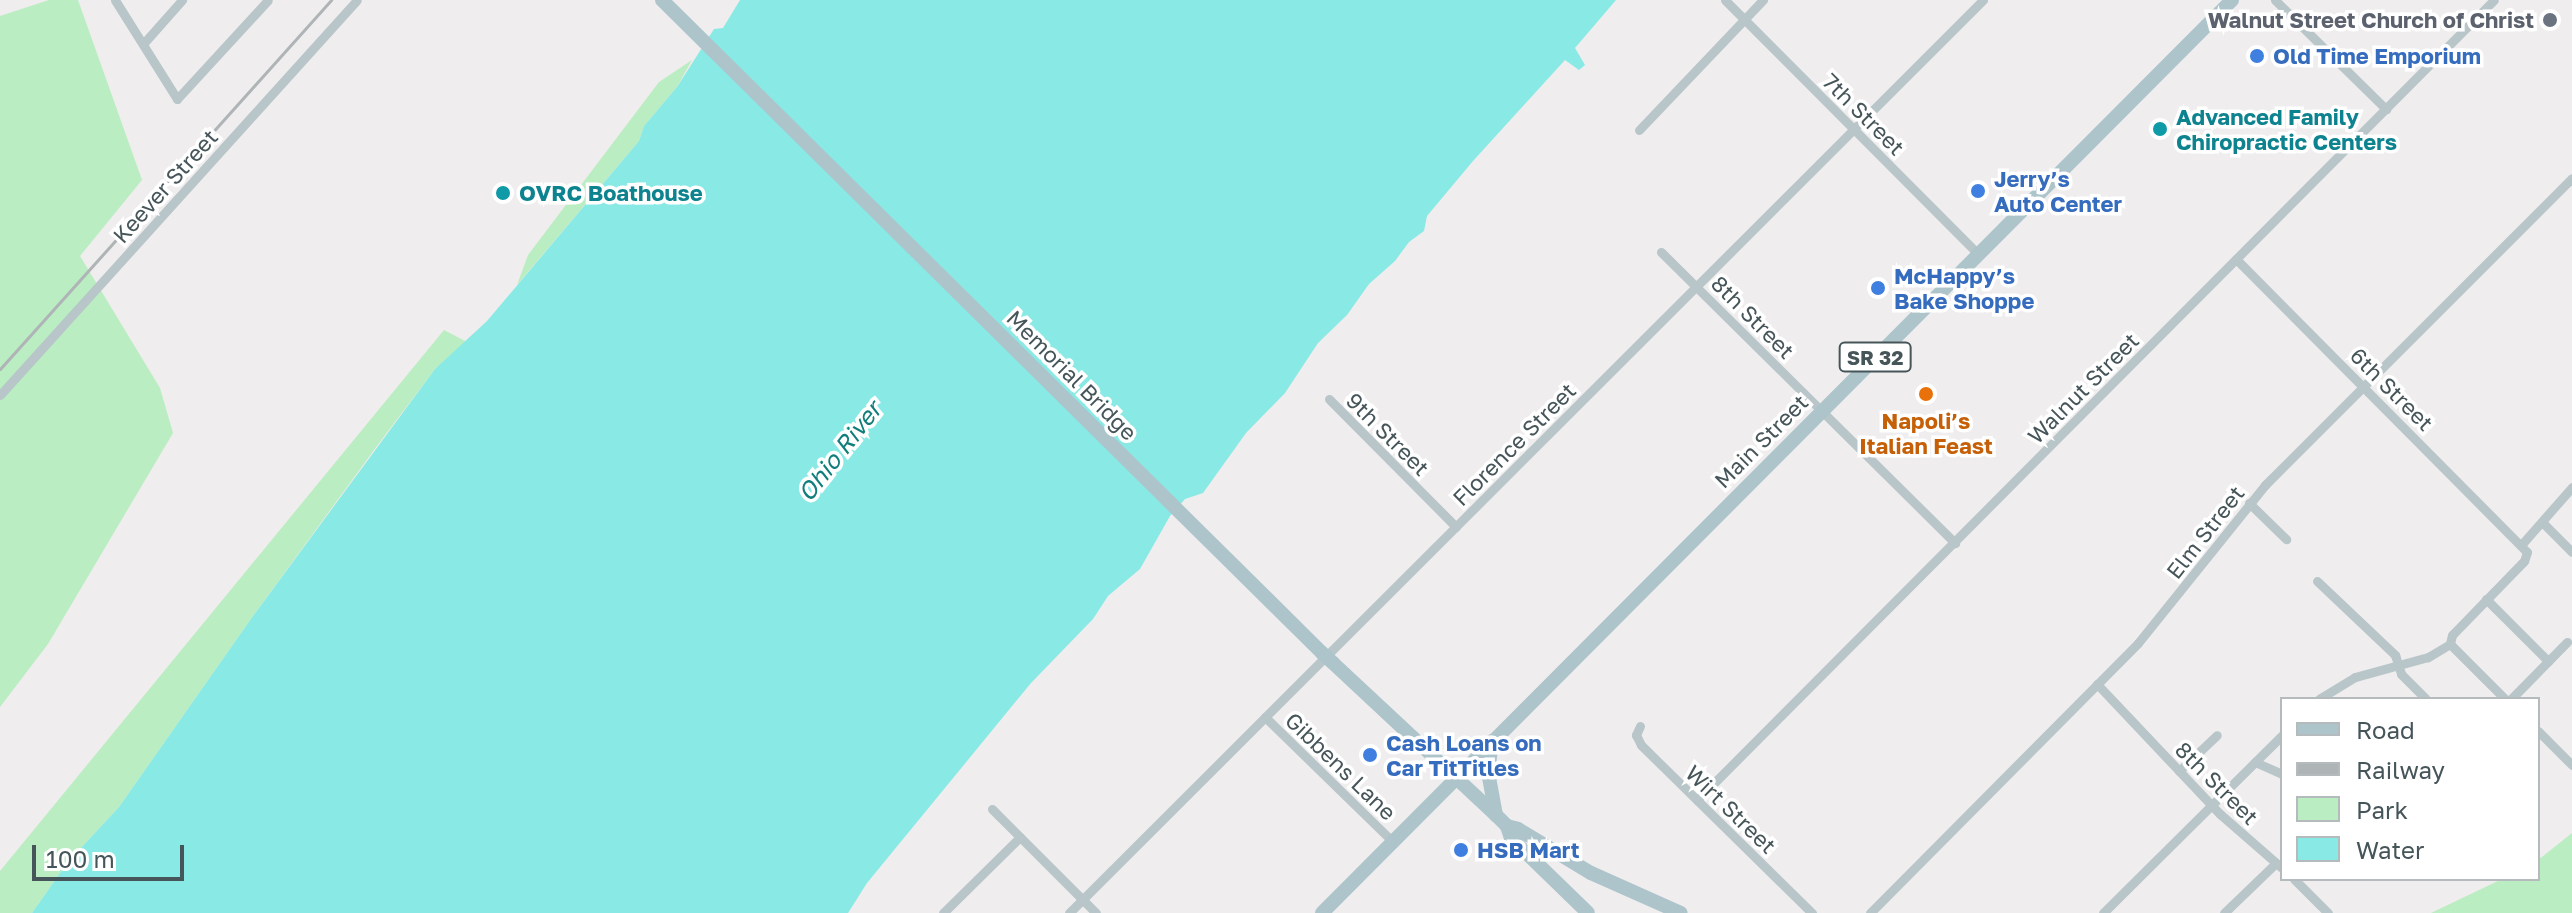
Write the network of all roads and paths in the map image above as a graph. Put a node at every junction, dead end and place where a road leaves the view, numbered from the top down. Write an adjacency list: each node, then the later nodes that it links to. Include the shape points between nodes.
1 (115, 0): 13 (street)
2 (182, 0): 13 (street)
3 (268, 0): 13 (street, via 177,99)
4 (357, 0): 23 (street, Keever Street)
5 (662, 0): 55 (main road, Memorial Bridge, bridge)
6 (1725, 0): 12 (street, 7th Street)
7 (1763, 0): 12 (street)
8 (1983, 0): 15 (street, Florence Street)
9 (2232, 0): 19 (main road, Main Street / SR 32)
10 (2275, 0): 14 (street)
11 (2494, 0): 14 (street, Walnut Street)
12 (1745, 19): 15 (street, 7th Street); 16 (street)
13 (143, 44)
14 (2386, 109): 20 (street, Walnut Street)
15 (1854, 129): 19 (street, 7th Street); 21 (street, Florence Street)
16 (1639, 130)
17 (2572, 178): 22 (street, Elm Street)
18 (1661, 252): 21 (street, 8th Street)
19 (1977, 253): 25 (main road, Main Street / SR 32)
20 (2236, 259): 22 (street, 6th Street); 31 (street, Walnut Street)
21 (1697, 287): 25 (street, 8th Street); 29 (street, Florence Street)
22 (2364, 386): 27 (street, Elm Street); 32 (street, 6th Street)
23 (0, 395)
24 (1329, 399): 29 (street, 9th Street)
25 (1823, 411): 31 (street, 8th Street); 50 (main road, Main Street / SR 32)
26 (2572, 487): 28 (street)
27 (2249, 503): 30 (street); 40 (street, Elm Street, via 2165,613)
28 (2542, 522): 32 (street); 33 (street)
29 (1456, 527): 45 (street, Florence Street)
30 (2286, 539)
31 (1955, 543): 56 (street, Walnut Street)
32 (2522, 544): 35 (street, via 2527,552 2524,561)
33 (2572, 552)
34 (2317, 581): 39 (street, via 2395,655)
35 (2486, 599): 37 (street, via 2452,635); 38 (street)
36 (2567, 642): 38 (street)
37 (2450, 644): 39 (street); 43 (street)
38 (2548, 661): 44 (street)
39 (2399, 665): 41 (street, via 2355,677); 42 (street)
40 (2097, 684): 53 (street, 8th Street); 72 (street, Elm Street)
41 (2322, 697)
42 (2424, 697)
43 (2503, 697)
44 (2513, 697)
45 (1265, 717): 61 (street, Gibbens Lane); 64 (street, Florence Street)
46 (1640, 726): 56 (street, Wirt Street, via 1636,735 1641,745)
47 (2540, 733): 52 (street)
48 (2217, 735): 53 (street)
49 (2280, 737): 51 (street)
50 (1492, 741): 55 (main road, Main Street / SR 32); 59 (main road, via 1488,772)
51 (2255, 762): 54 (street); 57 (street)
52 (2572, 765)
53 (2179, 771): 57 (street, 8th Street)
54 (2280, 773)
55 (1454, 778): 59 (main road, Memorial Bridge); 61 (main road, Main Street / SR 32)
56 (1697, 800): 71 (street, Wirt Street)
57 (2212, 805): 62 (street, 8th Street); 73 (street)
58 (992, 809): 60 (street)
59 (1501, 821): 69 (main road, via 1511,838); 70 (main road, via 1591,873)
60 (1020, 837): 64 (street); 65 (street)
61 (1392, 841): 68 (main road, Main Street / SR 32)
62 (2279, 865): 74 (street)
63 (2296, 881): 75 (street)
64 (1082, 900): 66 (street, Florence Street); 67 (street)
65 (943, 913)
66 (1069, 913)
67 (1096, 913)
68 (1322, 913)
69 (1588, 913)
70 (1681, 913)
71 (1812, 913)
72 (1870, 913)
73 (2103, 913)
74 (2224, 913)
75 (2328, 913)

